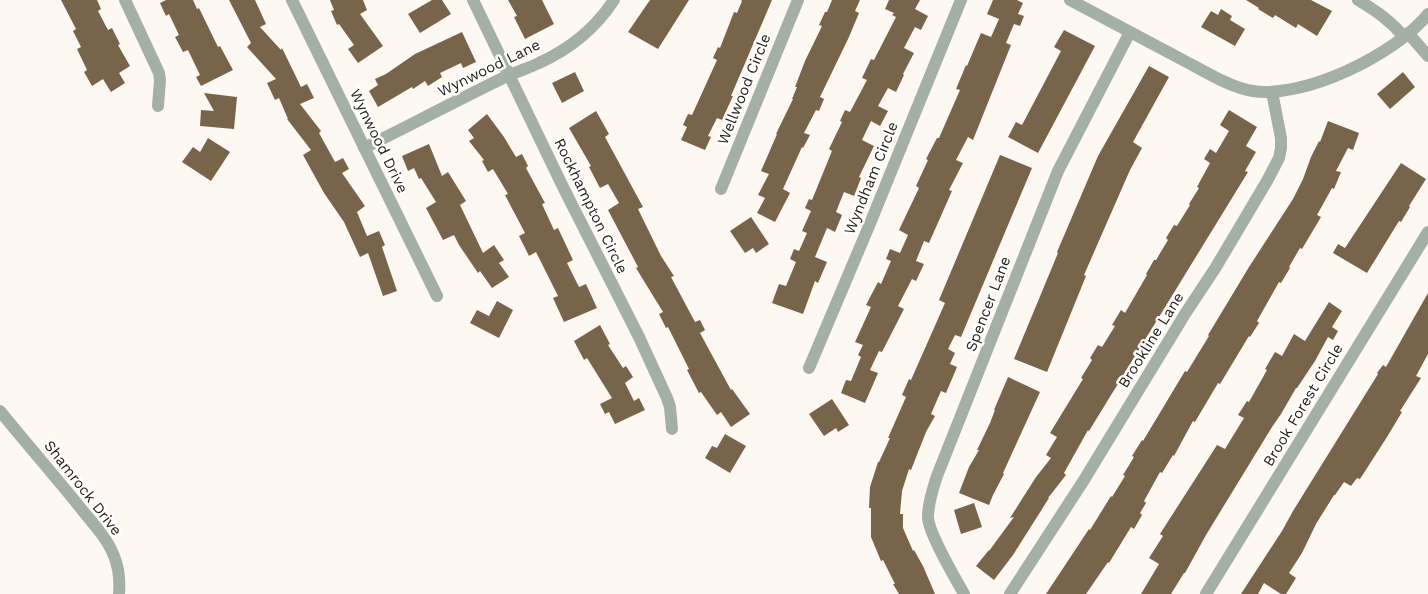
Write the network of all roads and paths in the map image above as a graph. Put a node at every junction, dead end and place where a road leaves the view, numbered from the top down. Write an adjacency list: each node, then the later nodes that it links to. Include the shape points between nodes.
1 (125, 0): 15 (street, via 159,72)
2 (292, 0): 16 (street, Wynwood Drive)
3 (473, 0): 13 (street, Rockhampton Circle)
4 (614, 0): 13 (street, Wynwood Lane, via 580,39 539,63)
5 (798, 0): 17 (street, Wellwood Circle)
6 (961, 0): 20 (street, Wyndham Circle)
7 (1070, 0): 10 (street)
8 (1358, 0): 11 (street)
9 (1428, 14): 11 (street)
10 (1130, 32): 14 (street, via 1222,80 1254,92); 24 (street, Spencer Lane, via 1058,170 930,499 928,519 932,532)
11 (1406, 35): 12 (street); 14 (street, via 1355,68 1296,88)
12 (1428, 56)
13 (510, 74): 16 (street, Wynwood Lane); 22 (street, Rockhampton Circle, via 667,398)
14 (1272, 92): 25 (street, Brookline Lane, via 1281,148 1267,181 1084,480)
15 (158, 106)
16 (364, 148): 19 (street, Wynwood Drive)
17 (721, 189)
18 (1428, 232): 26 (street, Brook Forest Circle)
19 (437, 296)
20 (809, 368)
21 (0, 411): 23 (street, Shamrock Drive, via 99,531 114,556)
22 (672, 429)
23 (119, 594)
24 (964, 594)
25 (1010, 594)
26 (1206, 594)

